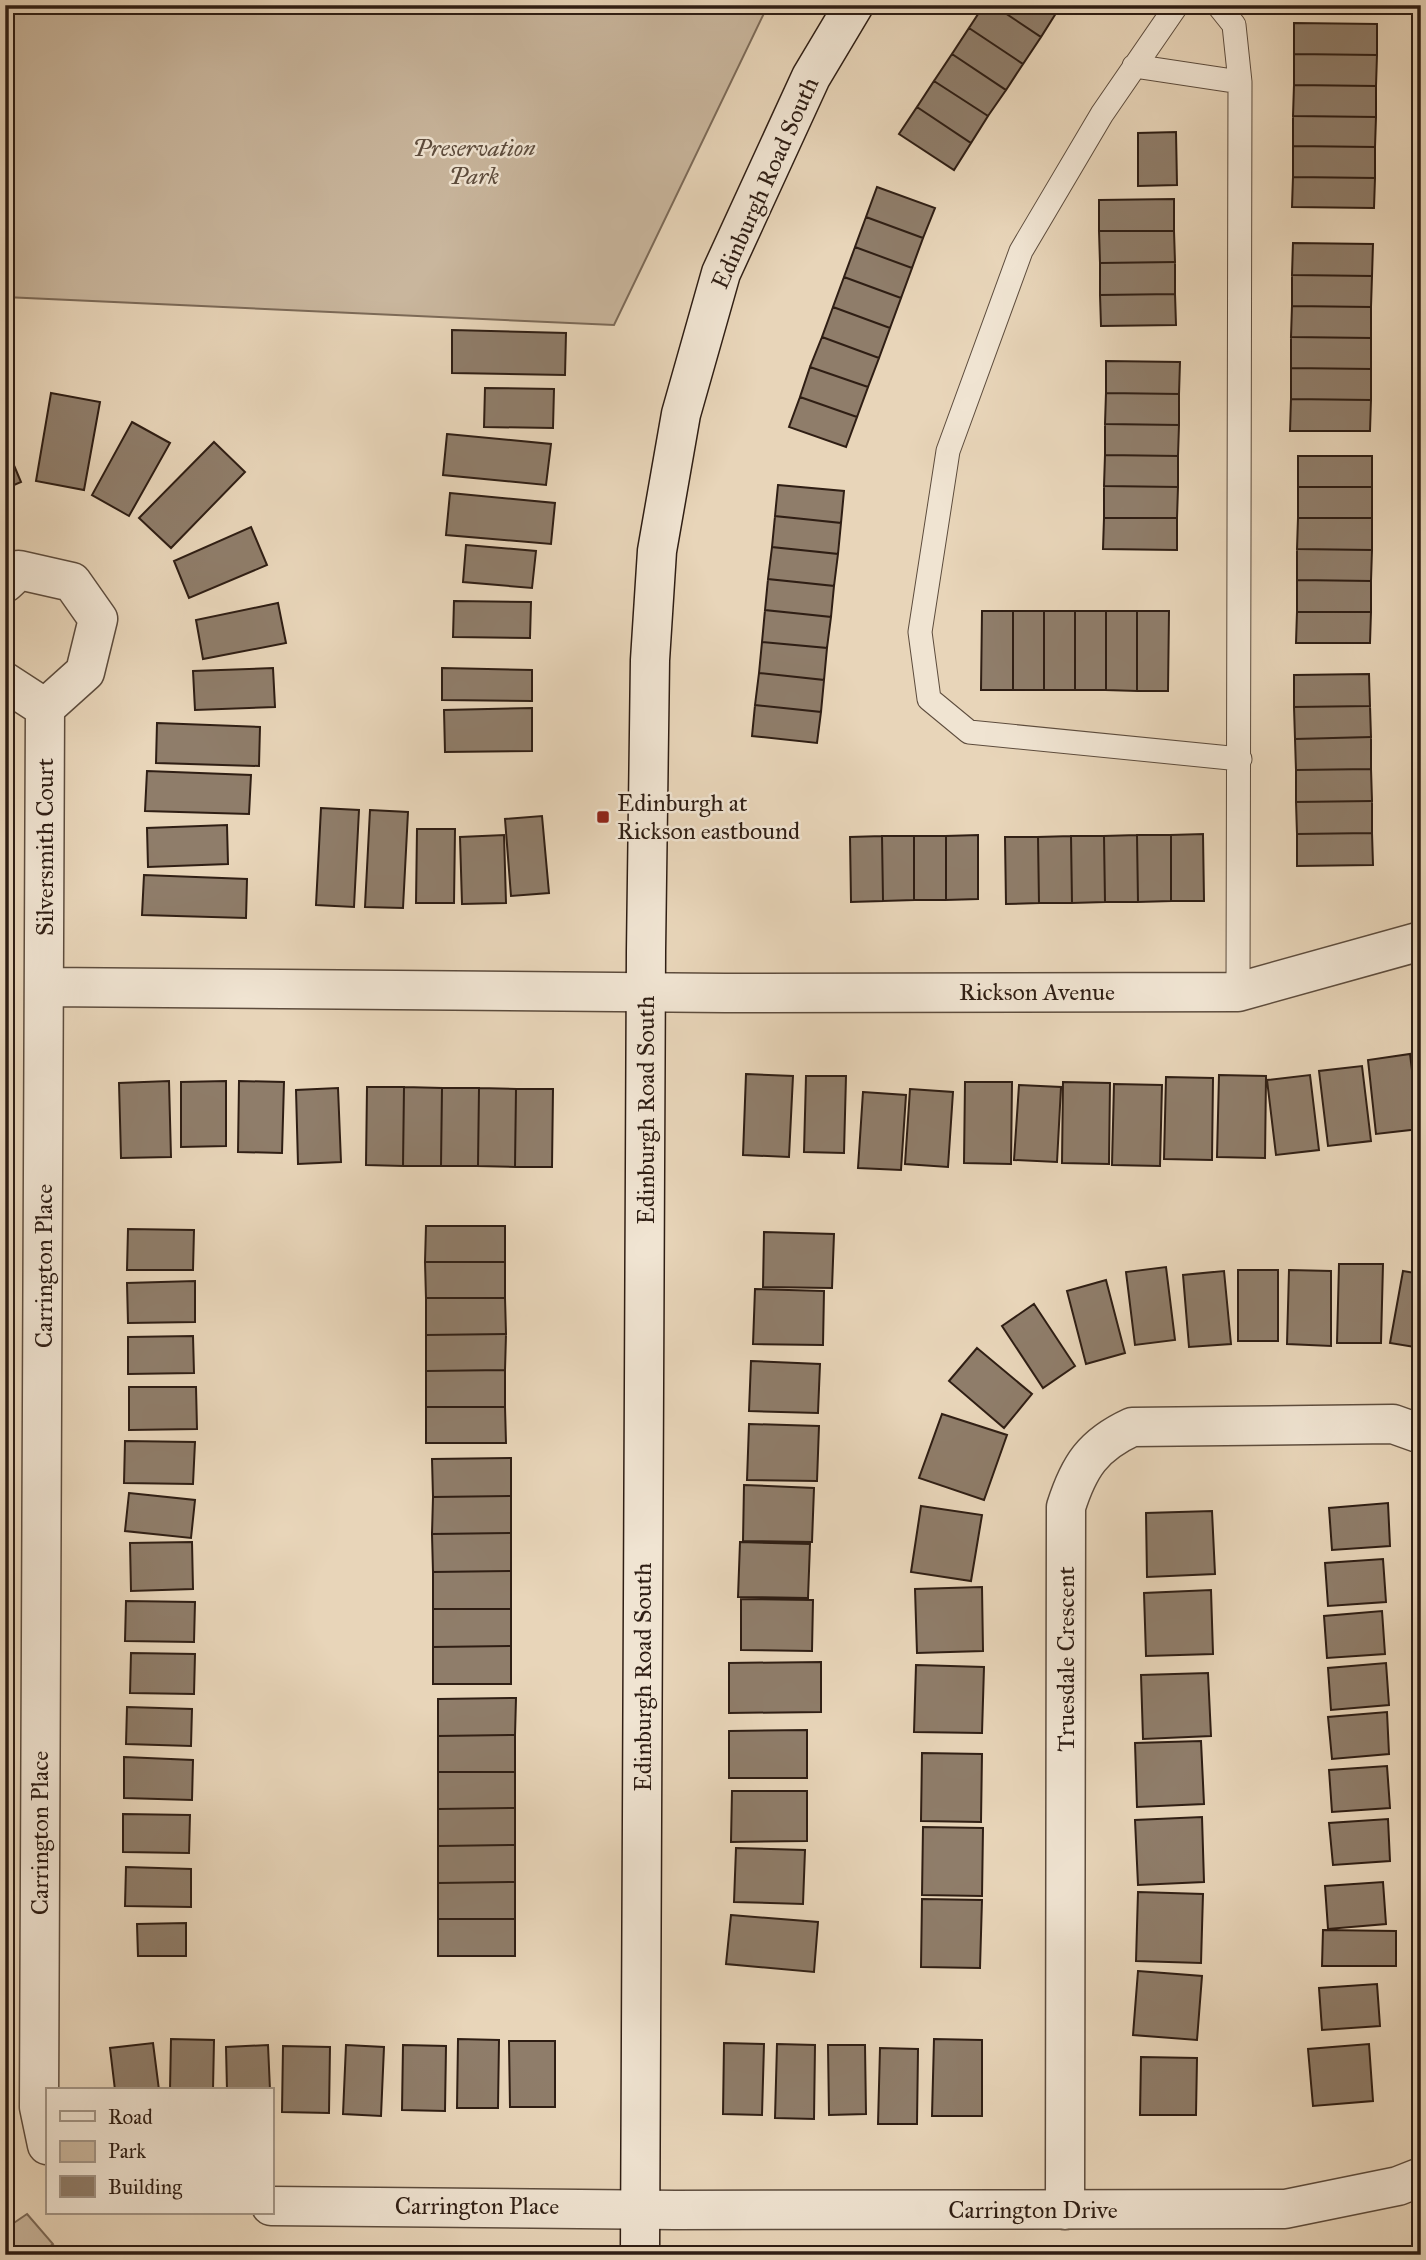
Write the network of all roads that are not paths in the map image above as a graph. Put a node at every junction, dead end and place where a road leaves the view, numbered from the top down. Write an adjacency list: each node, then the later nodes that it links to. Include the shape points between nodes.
1 (854, 5): 12 (street, Edinburgh Road South, via 811,78 722,272 681,414 657,551 650,660)
2 (1177, 5): 4 (lane)
3 (1218, 5): 5 (lane, via 1234,25)
4 (1134, 66): 5 (lane); 9 (lane, via 1021,251 948,451 920,632 929,699 969,732)
5 (1240, 82): 9 (lane)
6 (5, 583): 8 (street, via 19,570 72,582 98,619 85,672)
7 (5, 682): 8 (street)
8 (45, 708): 11 (street, Silversmith Court)
9 (1240, 759): 13 (lane)
10 (1421, 941): 13 (street, Rickson Avenue)
11 (46, 987): 12 (street); 15 (street, Carrington Place, via 38,2107)
12 (647, 992): 13 (street, Rickson Avenue); 18 (street, Edinburgh Road South)
13 (1238, 992)
14 (1421, 1434): 19 (street, Truesdale Crescent, via 1393,1424 1132,1427 1108,1438 1089,1456 1075,1479 1066,1507)
15 (46, 2141)
16 (1421, 2177): 19 (street, Carrington Drive, via 1285,2209)
17 (273, 2206): 18 (street, Carrington Place)
18 (641, 2208): 19 (street, Carrington Drive); 20 (street, Edinburgh Road South)
19 (1065, 2210)
20 (640, 2255)

